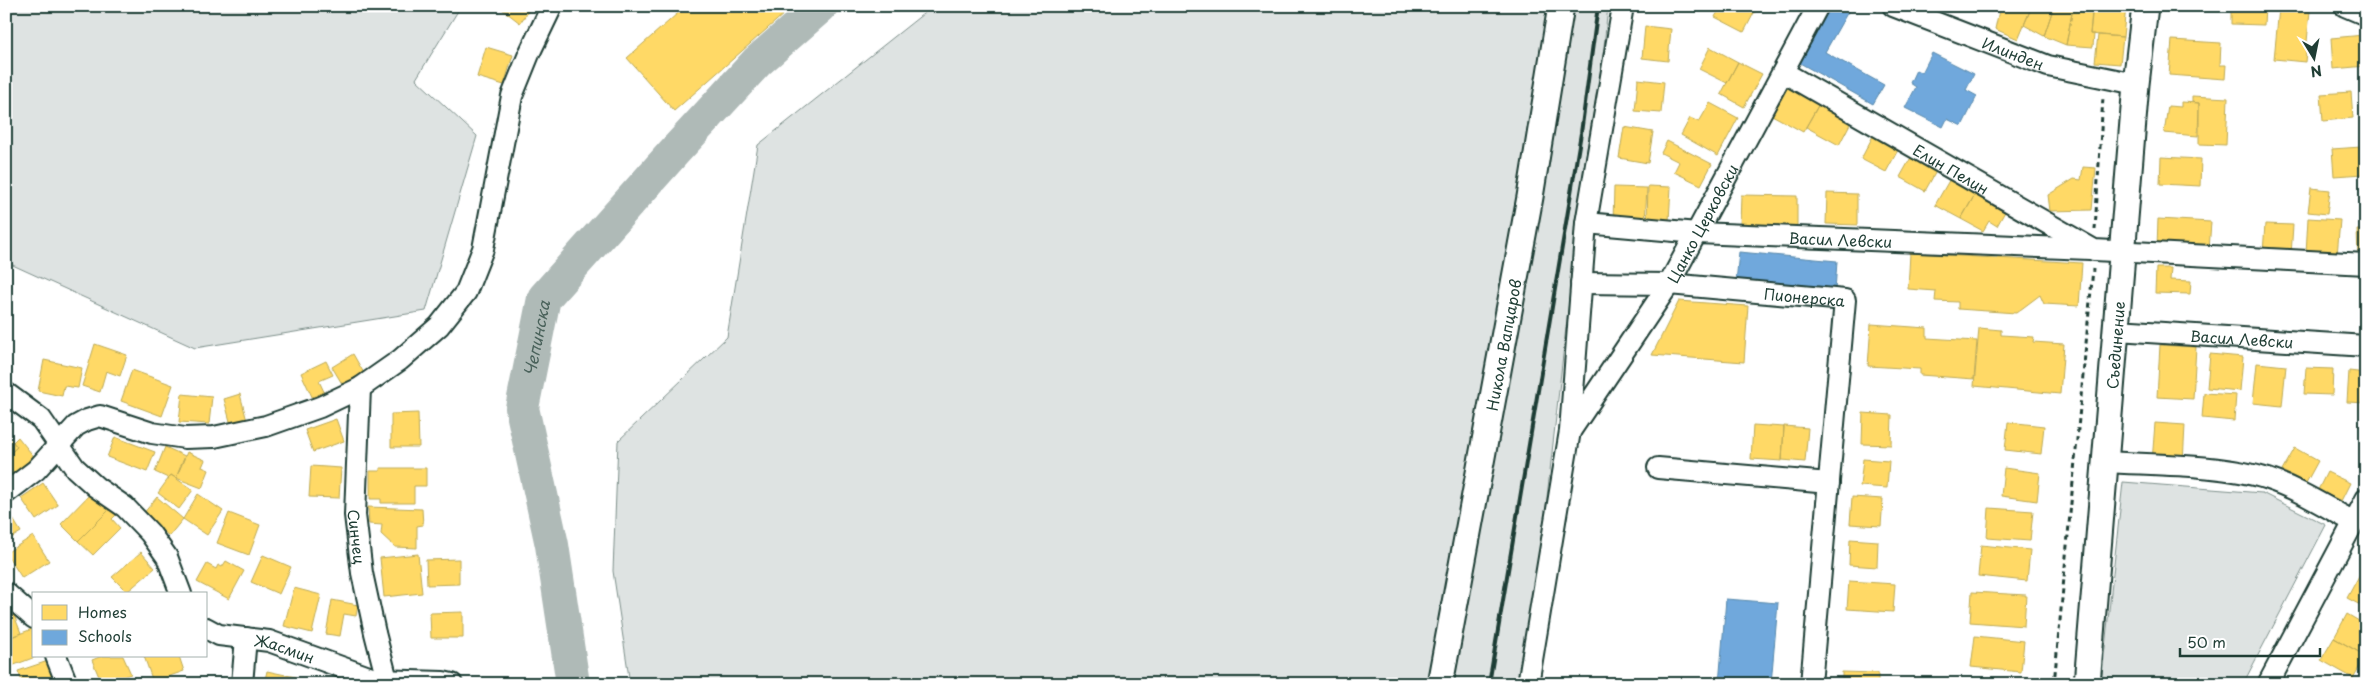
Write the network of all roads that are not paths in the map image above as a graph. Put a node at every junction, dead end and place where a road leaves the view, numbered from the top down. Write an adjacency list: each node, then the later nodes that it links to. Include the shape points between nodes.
1 (552, 6): 20 (street, via 512,96 483,249 466,292 439,326 400,360)
2 (1561, 6): 40 (street, Никола Вапцаров, via 1530,196)
3 (1623, 6): 11 (street)
4 (1818, 6): 9 (street, Цанко Церковски)
5 (1893, 6): 10 (street, Илинден, via 2048,66)
6 (2145, 6): 10 (street, Съединение)
7 (2345, 6): 8 (street)
8 (2366, 15)
9 (1783, 72): 12 (street, Цанко Церковски); 13 (street, Елин Пелин)
10 (2136, 84): 14 (street, Съединение)
11 (1586, 222): 12 (street, Васил Левски); 16 (street)
12 (1697, 233): 13 (street, Васил Левски); 17 (street, Цанко Церковски)
13 (2094, 250): 14 (street, Елин Пелин)
14 (2123, 251): 15 (street); 18 (street, Съединение)
15 (2366, 264)
16 (1581, 283): 17 (street, Пионерска); 22 (street)
17 (1669, 284): 22 (street, Цанко Церковски); 26 (street, Пионерска, via 1845,300)
18 (2117, 330): 19 (street, Васил Левски); 24 (street, Съединение)
19 (2366, 346)
20 (360, 388): 23 (street, via 320,407 266,426 214,437 185,438 152,433 100,416 76,426); 36 (street, Синчец, via 355,515 362,573)
21 (6, 393): 23 (street, via 41,419)
22 (1570, 431): 41 (street)
23 (60, 444): 27 (street, via 36,470); 30 (street, via 76,468 150,533 167,557)
24 (2106, 462): 29 (street, via 2268,479); 43 (street, Съединение)
25 (1658, 468): 26 (street)
26 (1829, 483): 42 (street, Пионерска)
27 (6, 493)
28 (2366, 499): 29 (street)
29 (2354, 522): 44 (street)
30 (181, 592)
31 (6, 593): 32 (street)
32 (32, 616)
33 (208, 629): 34 (street, Жасмин, via 219,635)
34 (246, 638): 36 (street, Жасмин, via 269,641); 38 (street)
35 (57, 658): 37 (street)
36 (388, 682): 39 (street, Жасмин)
37 (67, 684)
38 (242, 684)
39 (452, 684)
40 (1440, 684)
41 (1528, 684)
42 (1811, 684)
43 (2087, 684)
44 (2268, 684)

